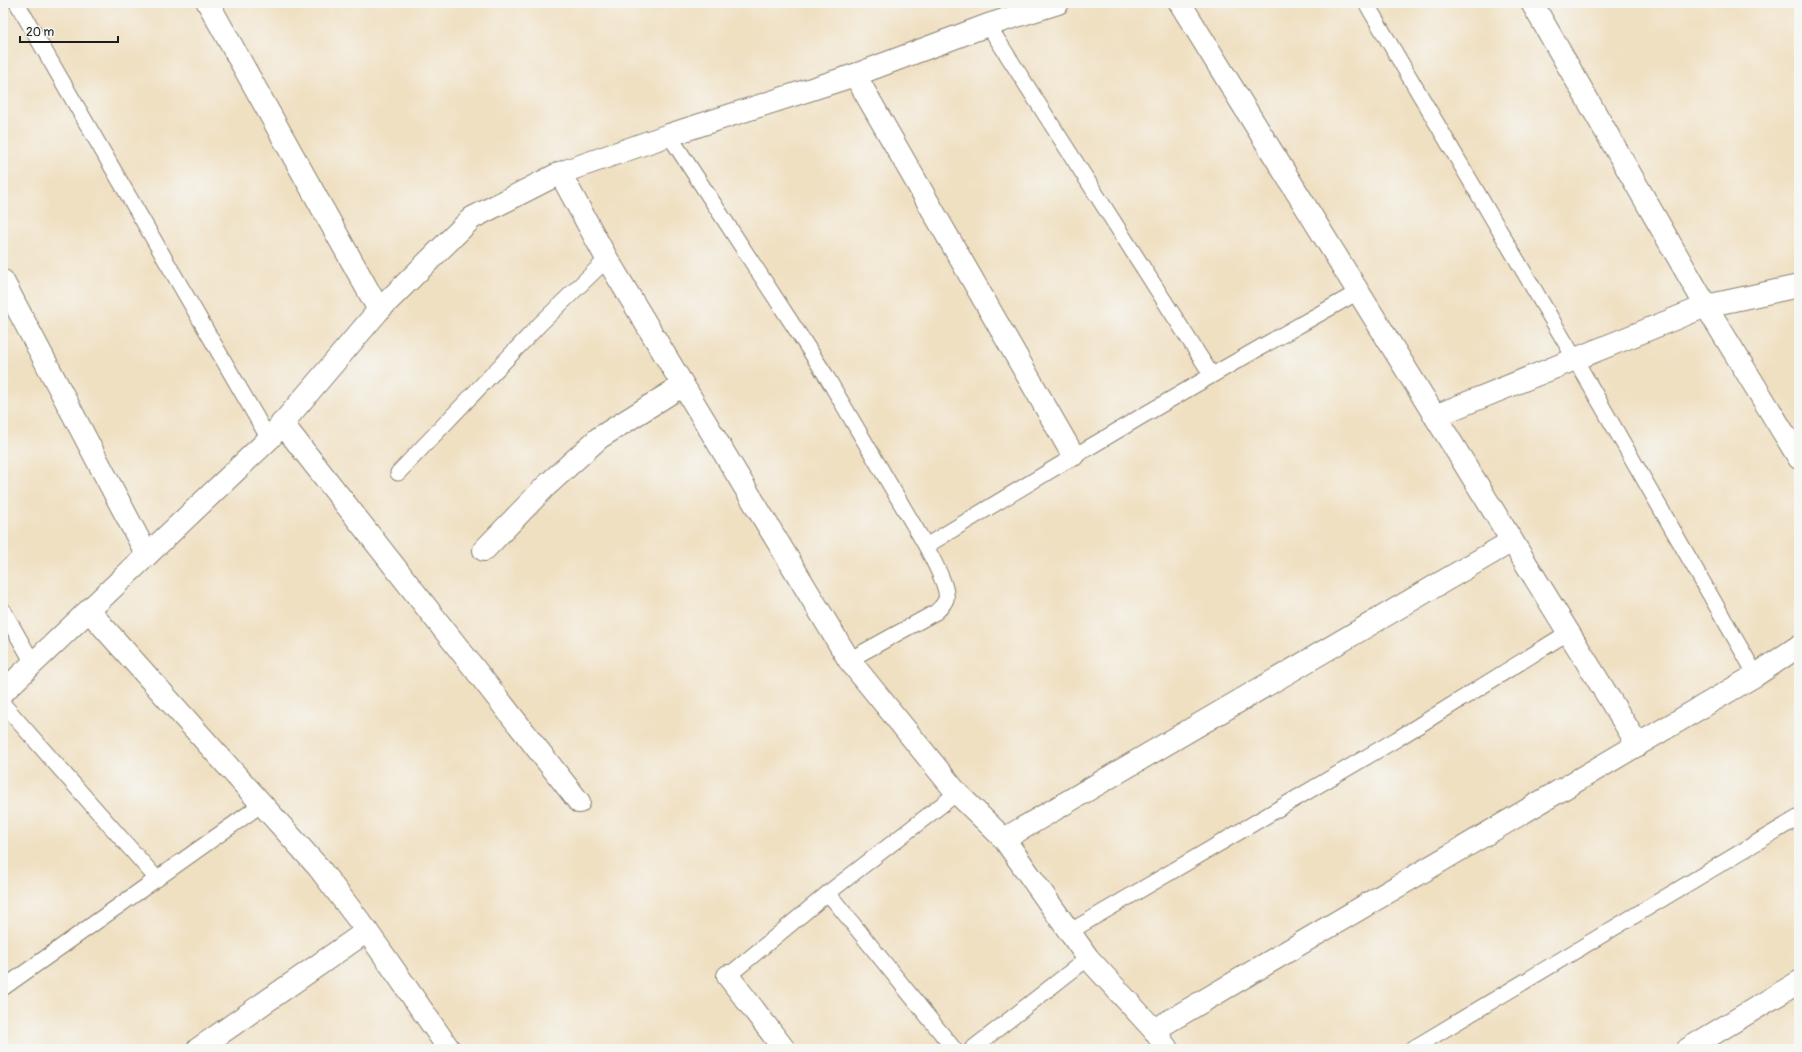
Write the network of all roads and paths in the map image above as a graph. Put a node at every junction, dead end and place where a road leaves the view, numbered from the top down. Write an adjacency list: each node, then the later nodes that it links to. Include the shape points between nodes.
1 (18, 3): 21 (lane)
2 (208, 3): 16 (street)
3 (1058, 3): 7 (street)
4 (1180, 3): 14 (street)
5 (1366, 3): 17 (lane)
6 (1532, 3): 15 (street)
7 (988, 25): 8 (street); 18 (lane)
8 (855, 75): 9 (street); 22 (street)
9 (669, 135): 10 (street); 26 (lane, via 825,374)
10 (560, 173): 11 (street); 16 (street, via 472,218)
11 (607, 259): 19 (street); 24 (lane, via 540,324)
12 (3, 281): 28 (street)
13 (1799, 286): 15 (street)
14 (1358, 292): 18 (lane); 20 (street)
15 (1706, 306): 17 (street); 23 (street)
16 (379, 310): 21 (street)
17 (1575, 359): 20 (street); 35 (lane)
18 (1211, 374): 22 (lane)
19 (683, 385): 27 (street, via 599,438 546,486); 33 (street)
20 (1435, 416): 25 (street)
21 (276, 431): 28 (street); 40 (street)
22 (1073, 455): 26 (lane)
23 (1799, 458)
24 (398, 473)
25 (1512, 541): 31 (street); 43 (street)
26 (926, 546): 33 (lane, via 946,590 943,606)
27 (484, 550)
28 (147, 554): 30 (street)
29 (3, 610): 34 (lane)
30 (89, 611): 34 (street); 41 (street)
31 (1569, 632): 38 (street); 47 (lane, via 1397,739)
32 (1799, 646): 35 (street)
33 (849, 660): 39 (street)
34 (33, 664): 36 (street)
35 (1756, 675): 38 (street)
36 (3, 692)
37 (3, 704): 44 (lane)
38 (1638, 745): 52 (street)
39 (957, 793): 43 (street); 45 (lane)
40 (579, 802)
41 (262, 804): 44 (lane); 46 (street, via 319,868)
42 (1799, 817): 59 (lane)
43 (1004, 839): 47 (street)
44 (157, 879): 51 (lane)
45 (828, 893): 49 (lane); 57 (lane)
46 (367, 931): 54 (street); 55 (street)
47 (1069, 932): 48 (street)
48 (1088, 958): 52 (street); 53 (lane)
49 (728, 976): 56 (street)
50 (1797, 987): 60 (street)
51 (3, 988)
52 (1154, 1030): 58 (street)
53 (979, 1047)
54 (198, 1049)
55 (449, 1049)
56 (784, 1049)
57 (954, 1049)
58 (1167, 1049)
59 (1412, 1049)
60 (1688, 1049)

